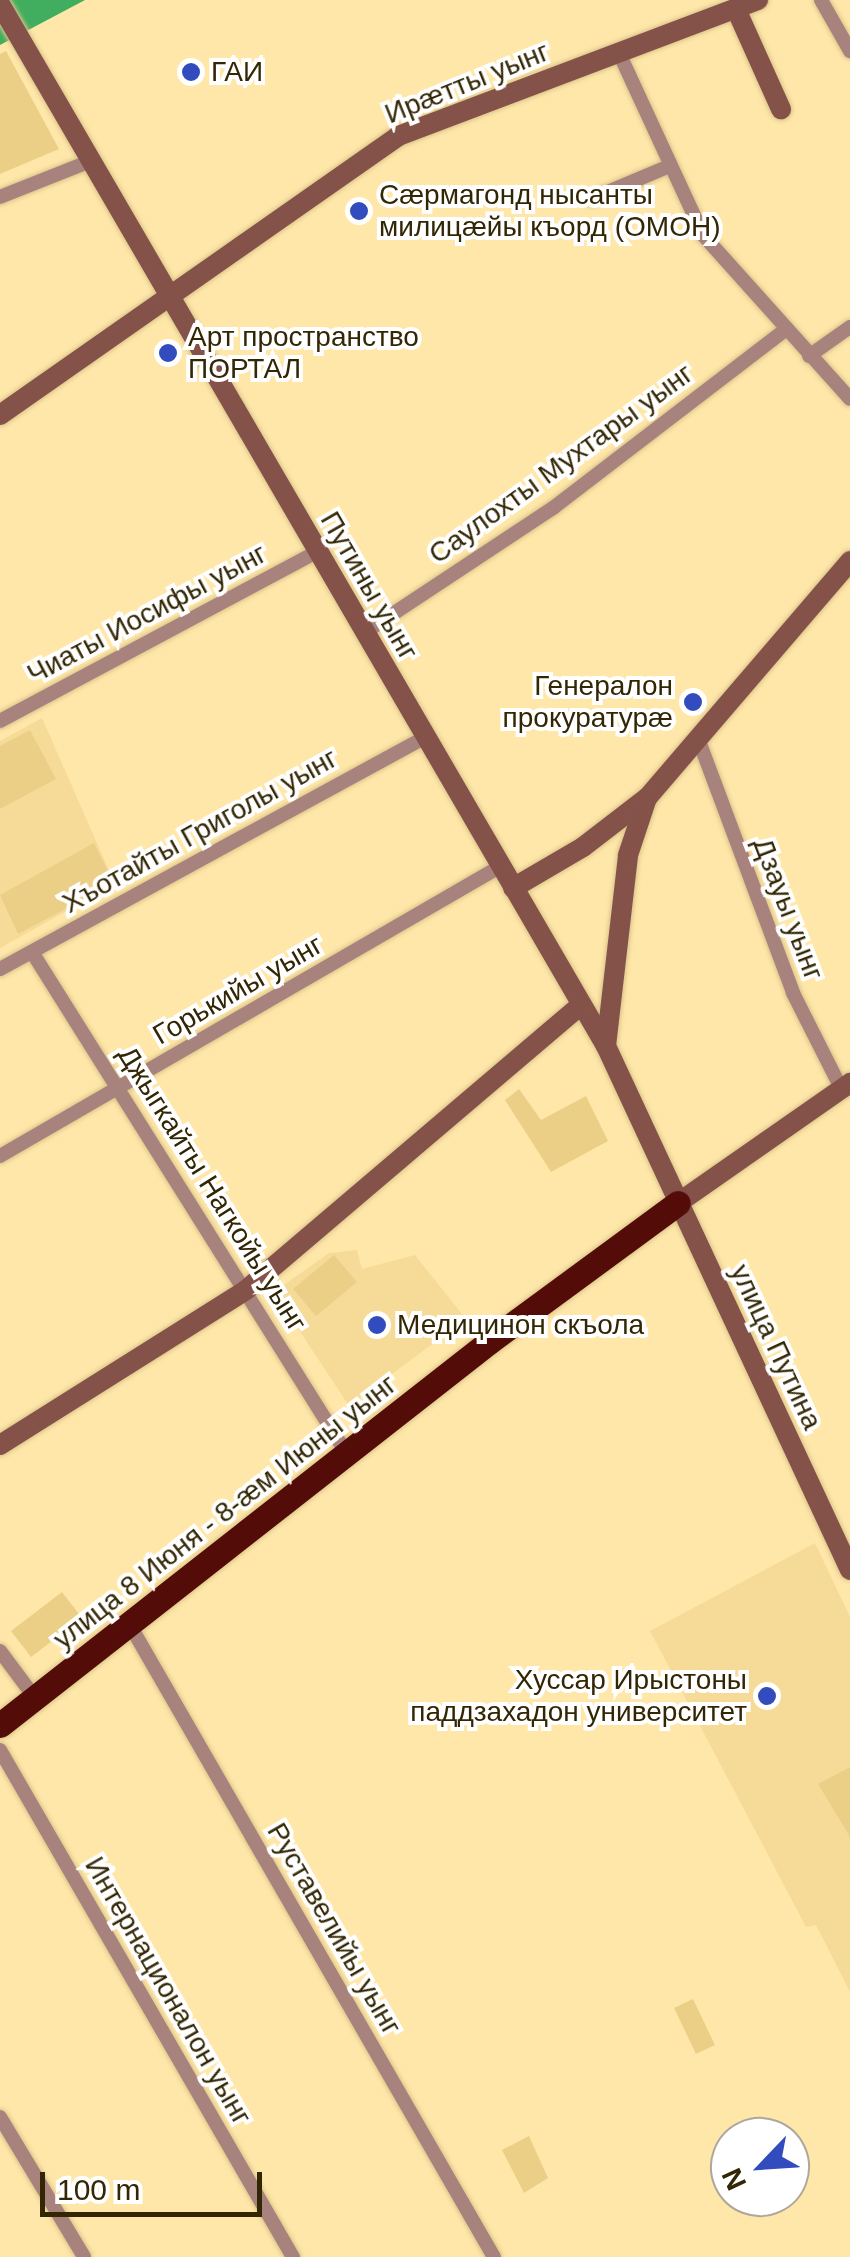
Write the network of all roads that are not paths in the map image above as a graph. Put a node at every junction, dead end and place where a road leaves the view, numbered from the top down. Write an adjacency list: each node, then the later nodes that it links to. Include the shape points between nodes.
1 (758, 0): 4 (street, Ирæтты уынг)
2 (821, 0): 5 (street)
3 (0, 4): 8 (street, Путины уынг)
4 (736, 9): 6 (street, Ирæтты уынг); 7 (street)
5 (850, 50)
6 (619, 53): 9 (street); 12 (street, Ирæтты уынг, via 398,136)
7 (780, 108)
8 (92, 160): 10 (street); 12 (street, Путины уынг)
9 (667, 167): 11 (street); 14 (street, via 703,235)
10 (0, 197)
11 (591, 199)
12 (168, 292): 17 (street, Ирæтты уынг); 18 (street, Путины уынг)
13 (850, 327): 15 (street)
14 (784, 331): 15 (street); 20 (street, Саулохты Мухтары уынг, via 553,508)
15 (809, 356): 16 (street)
16 (850, 399)
17 (0, 416)
18 (317, 552): 20 (street, Путины уынг); 21 (street, Чиаты Иосифы уынг)
19 (850, 561): 23 (street)
20 (364, 632): 22 (street, Путины уынг)
21 (0, 720)
22 (425, 738): 25 (street, Путины уынг); 27 (street, Хъотайты Григолы уынг)
23 (699, 741): 24 (street); 31 (street, Дзауы уынг, via 793,993)
24 (648, 796): 26 (street, via 582,848); 30 (street, via 628,856)
25 (501, 866): 26 (street, Путины уынг); 32 (street, Горькийы уынг)
26 (513, 888): 29 (street, Путины уынг)
27 (32, 952): 28 (street, Хъотайты Григолы уынг); 32 (street, Джыгкайты Нагкойы уынг)
28 (0, 969)
29 (581, 1005): 30 (street, Путины уынг); 35 (street)
30 (606, 1046): 34 (street, Путины уынг)
31 (846, 1086): 34 (street)
32 (119, 1088): 33 (street, Горькийы уынг); 35 (street, Джыгкайты Нагкойы уынг)
33 (0, 1156)
34 (678, 1203): 37 (highway, улица 8 Июня - 8-ӕм Июны уынг); 38 (street, улица Путина)
35 (246, 1290): 36 (street); 37 (street, Джыгкайты Нагкойы уынг)
36 (0, 1445)
37 (347, 1454): 39 (highway, улица 8 Июня - 8-ӕм Июны уынг)
38 (850, 1570)
39 (131, 1627): 41 (highway, улица 8 Июня - 8-ӕм Июны уынг); 47 (street, Руставелийы уынг)
40 (0, 1651): 41 (street)
41 (35, 1698): 42 (highway, улица 8 Июня - 8-ӕм Июны уынг)
42 (0, 1725)
43 (0, 1750): 46 (street, Интернационалон уынг)
44 (0, 2117): 45 (street)
45 (84, 2257)
46 (293, 2257)
47 (494, 2257)

